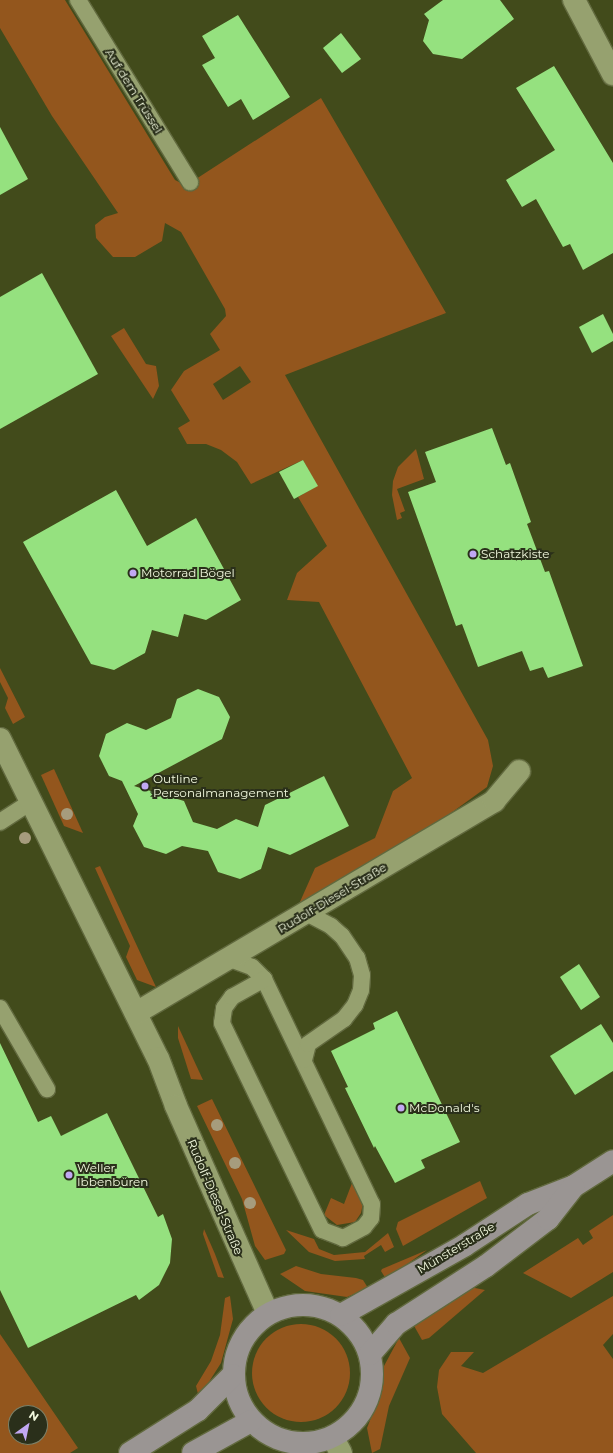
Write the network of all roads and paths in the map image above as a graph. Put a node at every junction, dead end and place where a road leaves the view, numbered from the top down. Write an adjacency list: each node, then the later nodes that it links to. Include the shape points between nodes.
1 (78, 0): 4 (lane, Auf dem Trüssel)
2 (574, 0): 3 (street)
3 (613, 74)
4 (190, 182)
5 (0, 739): 7 (street, Rudolf-Diesel-Straße)
6 (519, 770): 9 (street, Rudolf-Diesel-Straße, via 494,800)
7 (31, 802): 8 (lane); 13 (street, Rudolf-Diesel-Straße)
8 (0, 822)
9 (307, 913): 10 (street, Rudolf-Diesel-Straße); 14 (lane, via 331,926 342,936 357,958 362,975 361,990 355,1005 344,1019 308,1044)
10 (230, 959): 11 (lane, via 252,967); 13 (street, Rudolf-Diesel-Straße)
11 (264, 979): 14 (lane); 14 (lane, via 232,997 224,1008 222,1023 322,1230 343,1238 364,1227 370,1218 372,1204)
12 (0, 1008): 15 (lane)
13 (136, 1013): 18 (street, Rudolf-Diesel-Straße, via 158,1058 176,1106)
14 (304, 1060)
15 (47, 1089)
16 (613, 1161): 17 (main road, Münsterstraße)
17 (574, 1186): 19 (main road, Münsterstraße, via 528,1204 465,1245); 20 (main road, Münsterstraße, via 548,1219 486,1266 396,1324)
18 (268, 1314): 19 (main road, via 304,1304); 21 (main road, via 254,1325 242,1340 235,1357)
19 (341, 1315): 20 (main road, via 360,1335)
20 (370, 1354): 23 (main road, via 373,1374 371,1393 362,1412)
21 (233, 1375): 22 (main road, via 236,1391); 24 (main road, via 198,1410)
22 (251, 1421): 23 (main road, via 269,1435 289,1443); 25 (main road)
23 (337, 1445)
24 (130, 1453)
25 (193, 1453)

